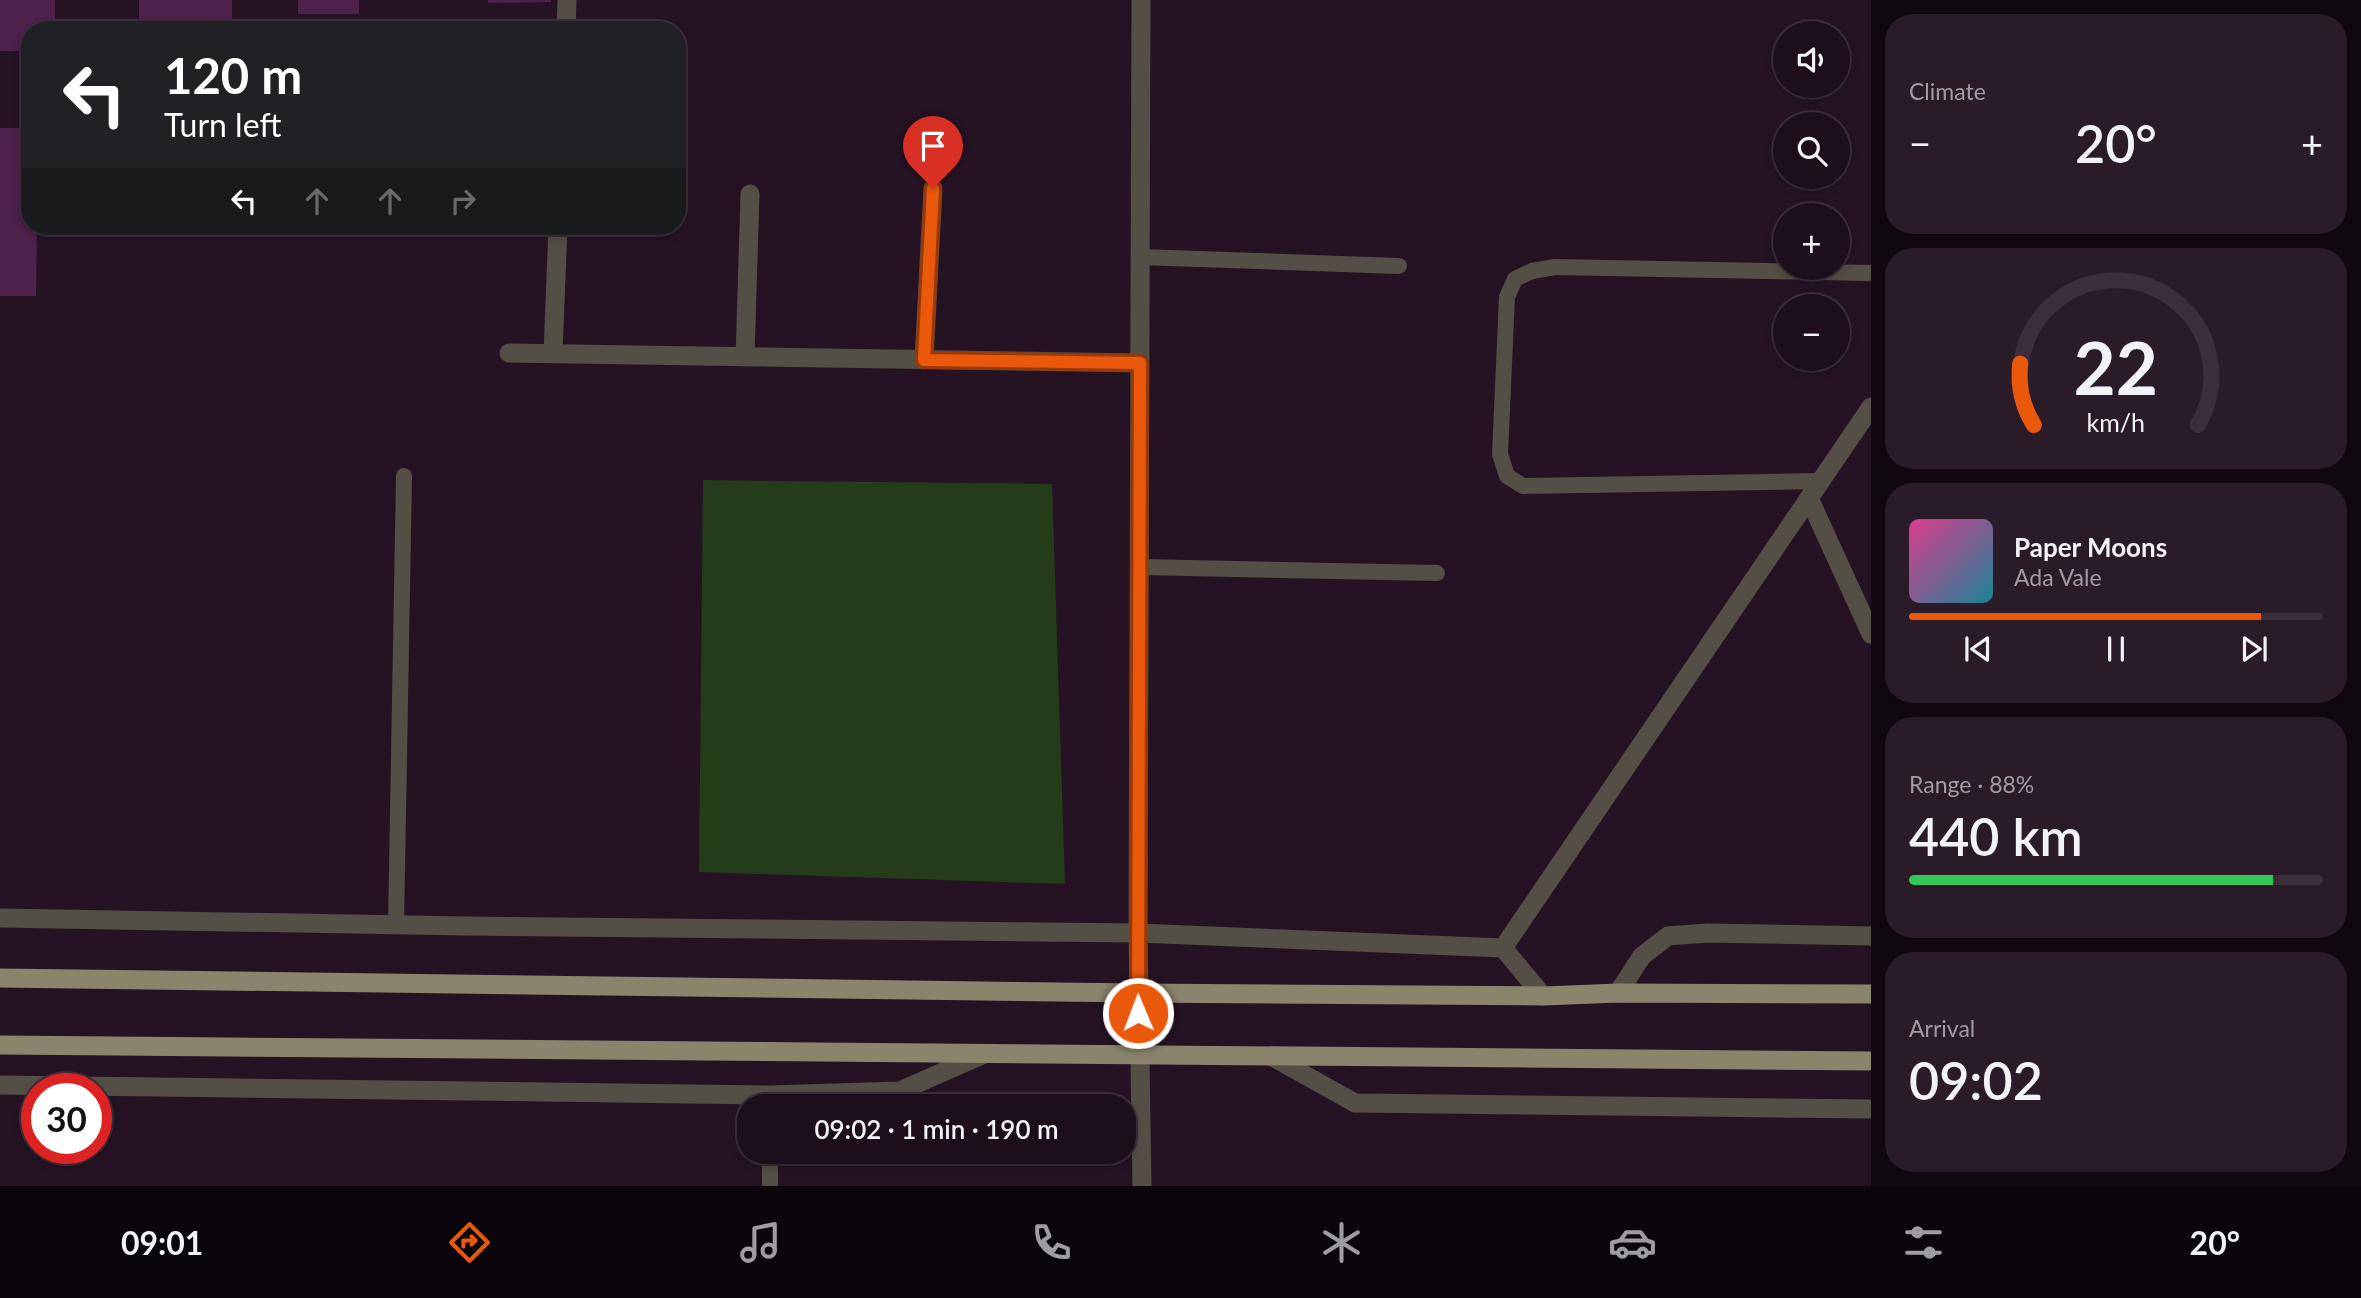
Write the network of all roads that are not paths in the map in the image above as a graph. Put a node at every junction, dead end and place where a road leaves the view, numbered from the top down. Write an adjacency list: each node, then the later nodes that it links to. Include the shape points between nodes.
1 (567, 0): 3 (street)
2 (1141, 0): 7 (street)
3 (566, 21)
4 (933, 188): 13 (street)
5 (750, 194): 12 (street)
6 (558, 235): 11 (street)
7 (1140, 257): 8 (lane); 14 (street)
8 (1399, 265)
9 (1871, 274): 17 (lane, via 1555,268 1515,279 1507,297 1500,454 1507,476 1523,486)
10 (509, 353): 11 (street)
11 (553, 354): 12 (street)
12 (745, 357): 13 (street)
13 (924, 360): 14 (street)
14 (1140, 363): 18 (street)
15 (1871, 407): 17 (street)
16 (404, 476): 22 (lane)
17 (1815, 489): 20 (street); 25 (street)
18 (1139, 567): 19 (lane); 23 (street)
19 (1437, 573)
20 (1871, 634)
21 (0, 918): 22 (street)
22 (396, 925): 23 (street)
23 (1138, 933): 25 (street); 27 (street)
24 (1871, 936): 28 (street, via 1668,936 1642,956)
25 (1503, 948): 30 (street)
26 (0, 978): 27 (main road)
27 (1138, 993): 30 (main road); 33 (street)
28 (1618, 993): 29 (main road); 30 (main road)
29 (1871, 994)
30 (1543, 996)
31 (0, 1045): 32 (main road)
32 (984, 1054): 33 (main road); 37 (street, via 900,1091)
33 (1139, 1055): 34 (main road); 42 (street)
34 (1271, 1056): 35 (main road); 39 (street, via 1355,1103)
35 (1871, 1060)
36 (0, 1085): 38 (street)
37 (861, 1094)
38 (737, 1100)
39 (1871, 1109)
40 (770, 1164): 41 (lane)
41 (770, 1186)
42 (1142, 1186)

